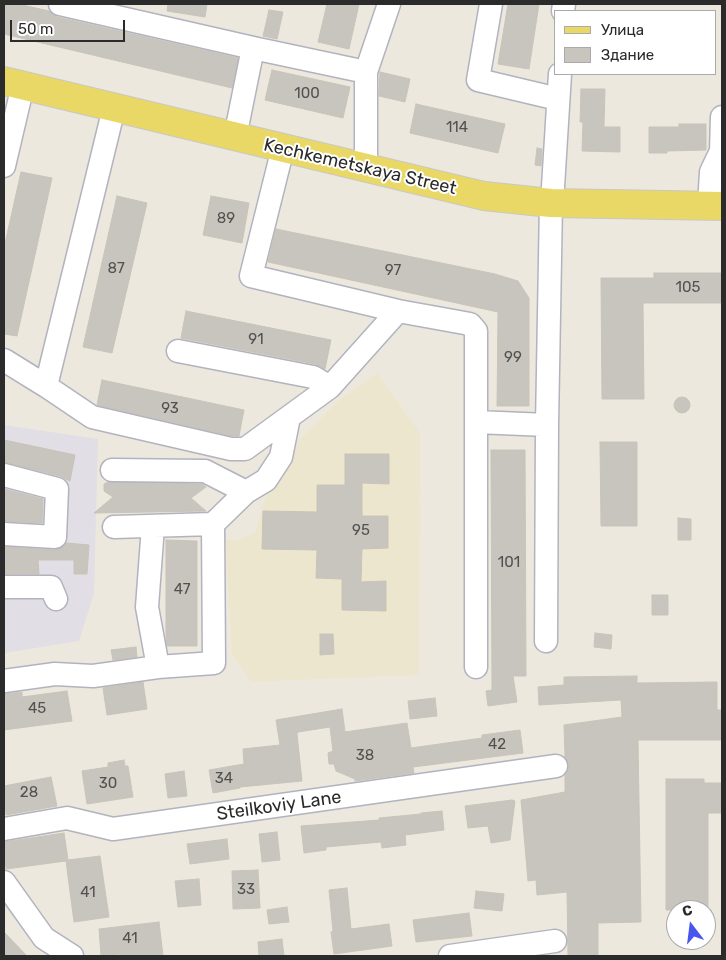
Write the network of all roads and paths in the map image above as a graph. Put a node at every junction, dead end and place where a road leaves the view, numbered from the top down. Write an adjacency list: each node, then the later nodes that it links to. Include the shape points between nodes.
1 (60, 4): 4 (street)
2 (389, 4): 6 (street)
3 (491, 4): 9 (street, via 478,80)
4 (118, 10): 5 (street)
5 (253, 48): 6 (street); 12 (street)
6 (366, 72): 15 (street)
7 (560, 75): 9 (street)
8 (13, 83): 10 (main road, Kechkemetskaya Street); 14 (street)
9 (558, 99): 16 (street)
10 (114, 108): 12 (main road, Kechkemetskaya Street); 21 (street)
11 (722, 117): 17 (street, via 721,151 711,172)
12 (236, 137): 13 (main road, Kechkemetskaya Street)
13 (283, 148): 15 (main road, Kechkemetskaya Street); 18 (street, via 251,276)
14 (4, 166)
15 (366, 168): 16 (main road, Kechkemetskaya Street, via 484,196)
16 (552, 204): 17 (main road, Kechkemetskaya Street); 25 (street)
17 (716, 206)
18 (398, 311): 22 (street); 24 (street, via 470,324 476,331)
19 (178, 351): 22 (street, via 313,376)
20 (4, 360): 21 (street)
21 (46, 386): 23 (street, via 92,416 231,449 245,448)
22 (330, 388): 23 (street)
23 (289, 417): 28 (street, via 281,458 266,480)
24 (476, 422): 25 (street); 36 (street)
25 (547, 425): 35 (street)
26 (112, 470): 28 (street, via 205,471)
27 (4, 475): 32 (street, via 57,488 55,538)
28 (246, 492): 29 (street)
29 (214, 524): 30 (street); 37 (street, via 214,663)
30 (153, 526): 31 (street); 37 (street, via 146,607)
31 (114, 527)
32 (4, 534)
33 (4, 588): 34 (street, via 51,586)
34 (56, 599)
35 (546, 641)
36 (476, 667)
37 (158, 668): 38 (street, via 93,676 55,674)
38 (4, 681)
39 (556, 766): 40 (street, Steilkoviy Lane, via 114,829 68,818)
40 (4, 830)
41 (4, 882): 43 (street, via 44,938)
42 (555, 941): 44 (street)
43 (72, 956)
44 (450, 956)

